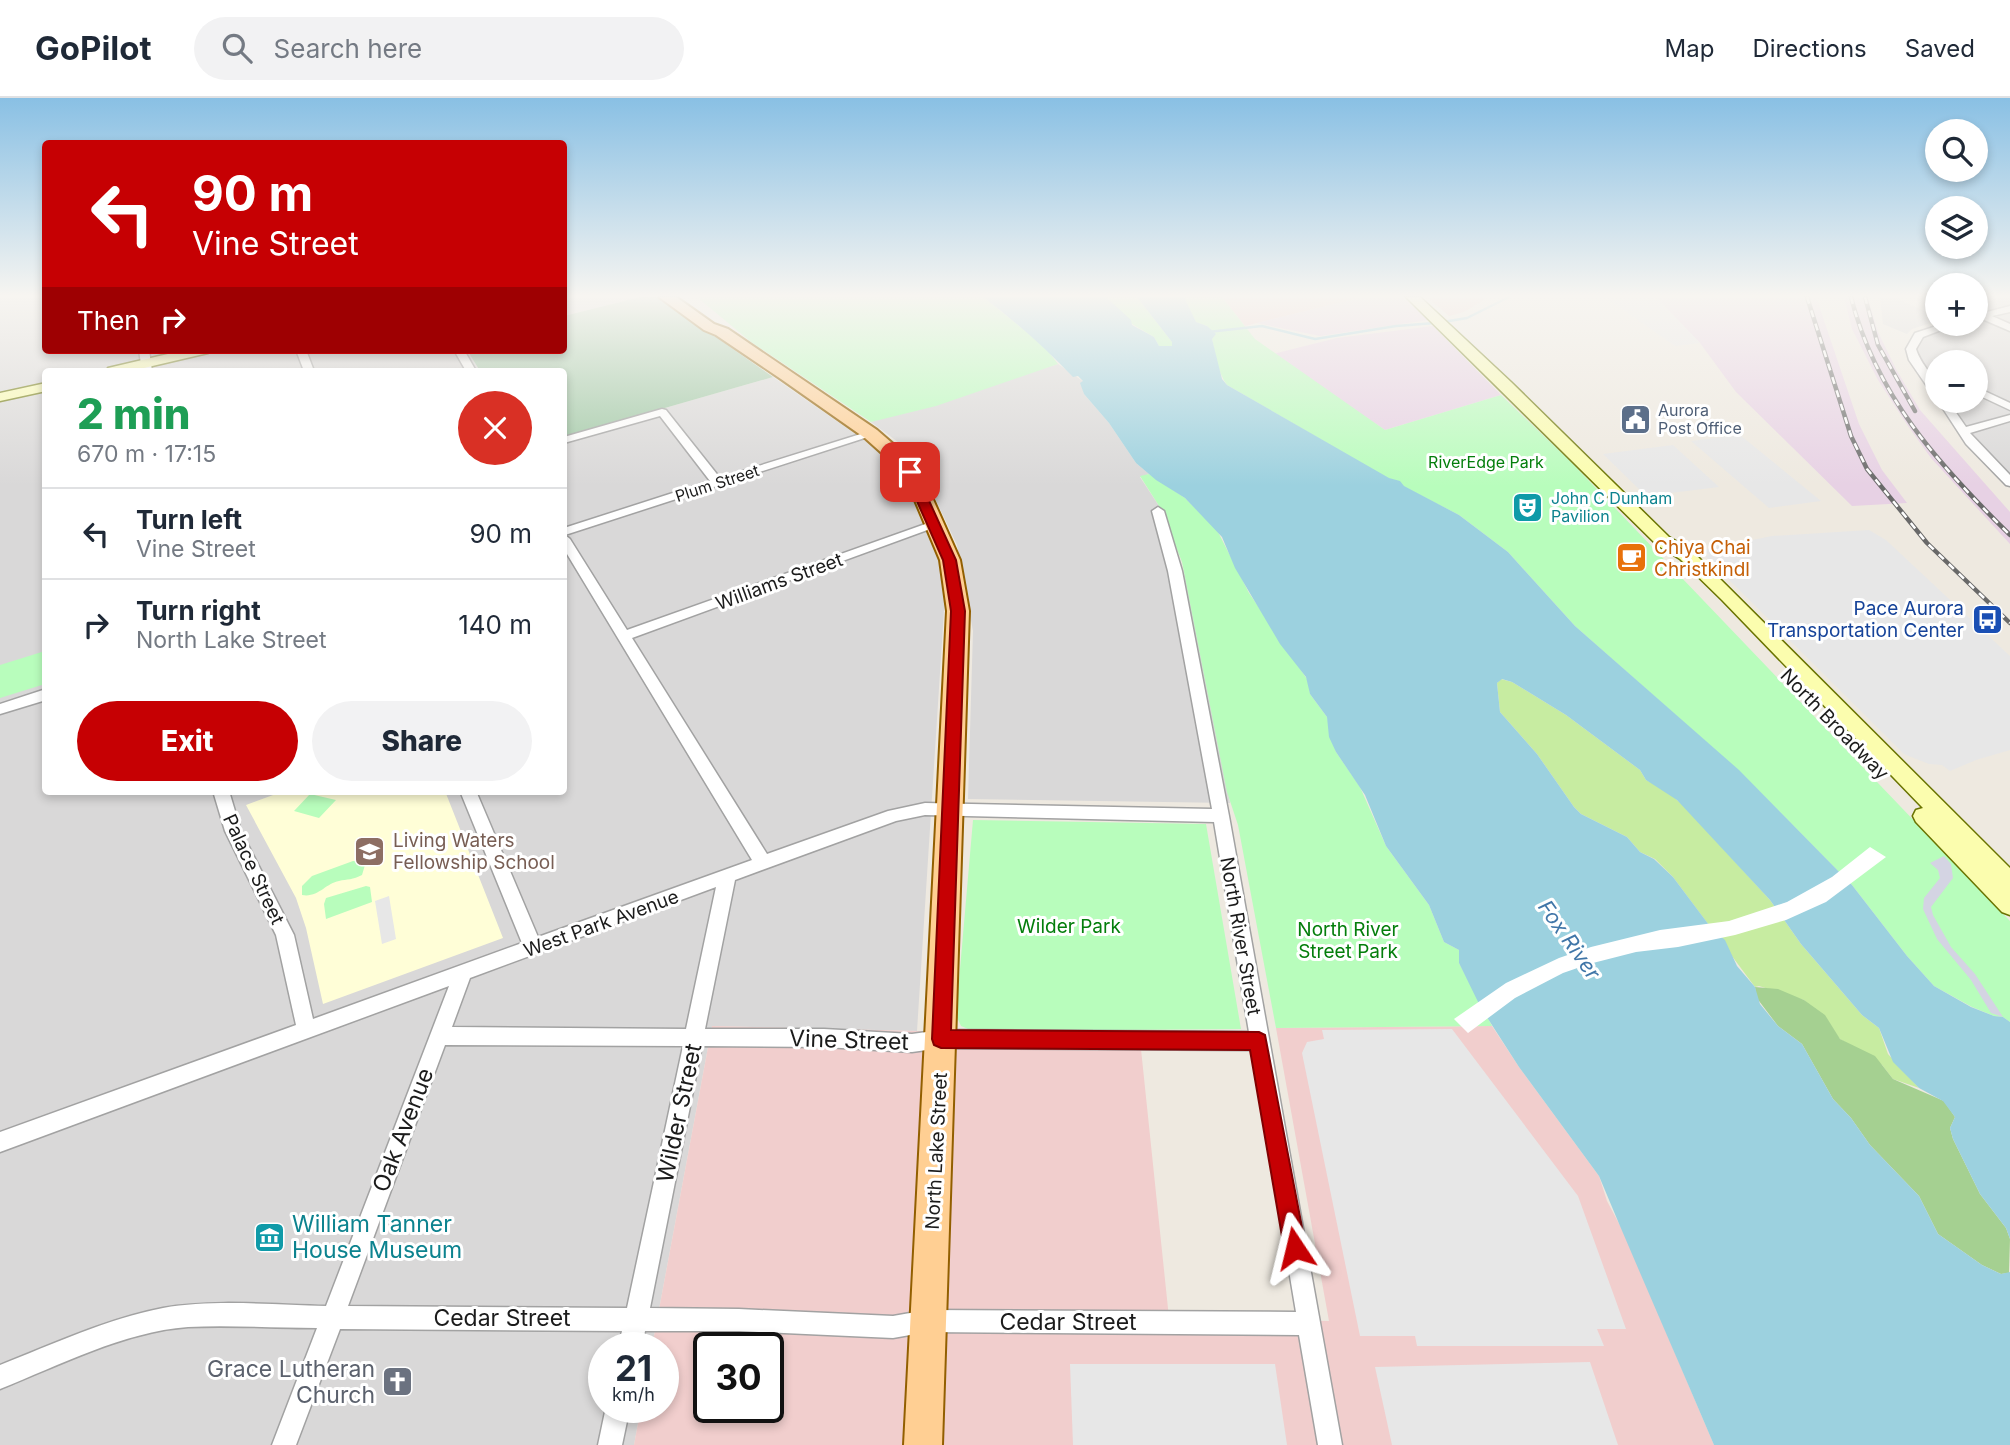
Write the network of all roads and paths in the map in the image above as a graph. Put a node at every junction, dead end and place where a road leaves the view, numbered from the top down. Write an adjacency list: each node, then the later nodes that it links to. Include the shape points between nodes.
1 (763, 360): 15 (main road, North Lake Street)
2 (1479, 360): 22 (main road, North Broadway)
3 (1914, 360): 5 (street); 7 (street)
4 (146, 361): 6 (main road)
5 (1925, 365)
6 (123, 368)
7 (1925, 376)
8 (42, 388): 10 (main road)
9 (1988, 396): 11 (street)
10 (0, 397)
11 (2010, 407)
12 (1951, 413): 14 (street)
13 (2010, 418): 14 (street)
14 (1964, 431): 17 (street)
15 (871, 434): 18 (street, Plum Street); 20 (main road, North Lake Street, via 910,472)
16 (567, 439): 18 (street, via 662,412)
17 (2010, 482)
18 (718, 483): 21 (street, Plum Street)
19 (1158, 511): 30 (street, North River Street, via 1175,571)
20 (935, 524): 24 (street, Williams Street); 29 (main road, North Lake Street, via 950,560 958,611)
21 (567, 531)
22 (1663, 541): 33 (main road, North Broadway, via 1686,555 1738,606); 34 (main road, North Broadway, via 1673,558)
23 (567, 544): 24 (street)
24 (623, 636): 31 (street)
25 (42, 695): 26 (street)
26 (0, 709)
27 (222, 795): 37 (street, Palace Street, via 233,831 285,935)
28 (470, 795): 35 (street)
29 (951, 809): 30 (street, West Park Avenue); 31 (street, West Park Avenue, via 925,808 894,815); 41 (main road, North Lake Street)
30 (1221, 819): 38 (street, North River Street)
31 (764, 864): 32 (street, West Park Avenue)
32 (727, 878): 35 (street, West Park Avenue); 40 (street, Wilder Street)
33 (2010, 883)
34 (2010, 905)
35 (533, 947): 36 (street, West Park Avenue)
36 (463, 973): 37 (street, West Park Avenue); 39 (street, Oak Avenue)
37 (306, 1029): 42 (street, West Park Avenue)
38 (1258, 1035): 41 (street, Vine Street); 46 (street, North River Street)
39 (439, 1036): 40 (street, Vine Street); 43 (street, Oak Avenue)
40 (694, 1038): 41 (street, Vine Street, via 824,1038 912,1044); 44 (street, Wilder Street)
41 (941, 1039): 45 (main road, North Lake Street)
42 (0, 1142)
43 (332, 1317): 44 (street, Cedar Street); 48 (street, Cedar Street, via 158,1319); 50 (street, Oak Avenue)
44 (636, 1319): 45 (street, Cedar Street, via 893,1327); 47 (street, Wilder Street)
45 (927, 1321): 46 (street, Cedar Street); 52 (main road, North Lake Street)
46 (1308, 1324): 53 (street, North River Street)
47 (633, 1332)
48 (0, 1377)
49 (615, 1423): 51 (street)
50 (284, 1445)
51 (610, 1445)
52 (923, 1445)
53 (1330, 1445)

